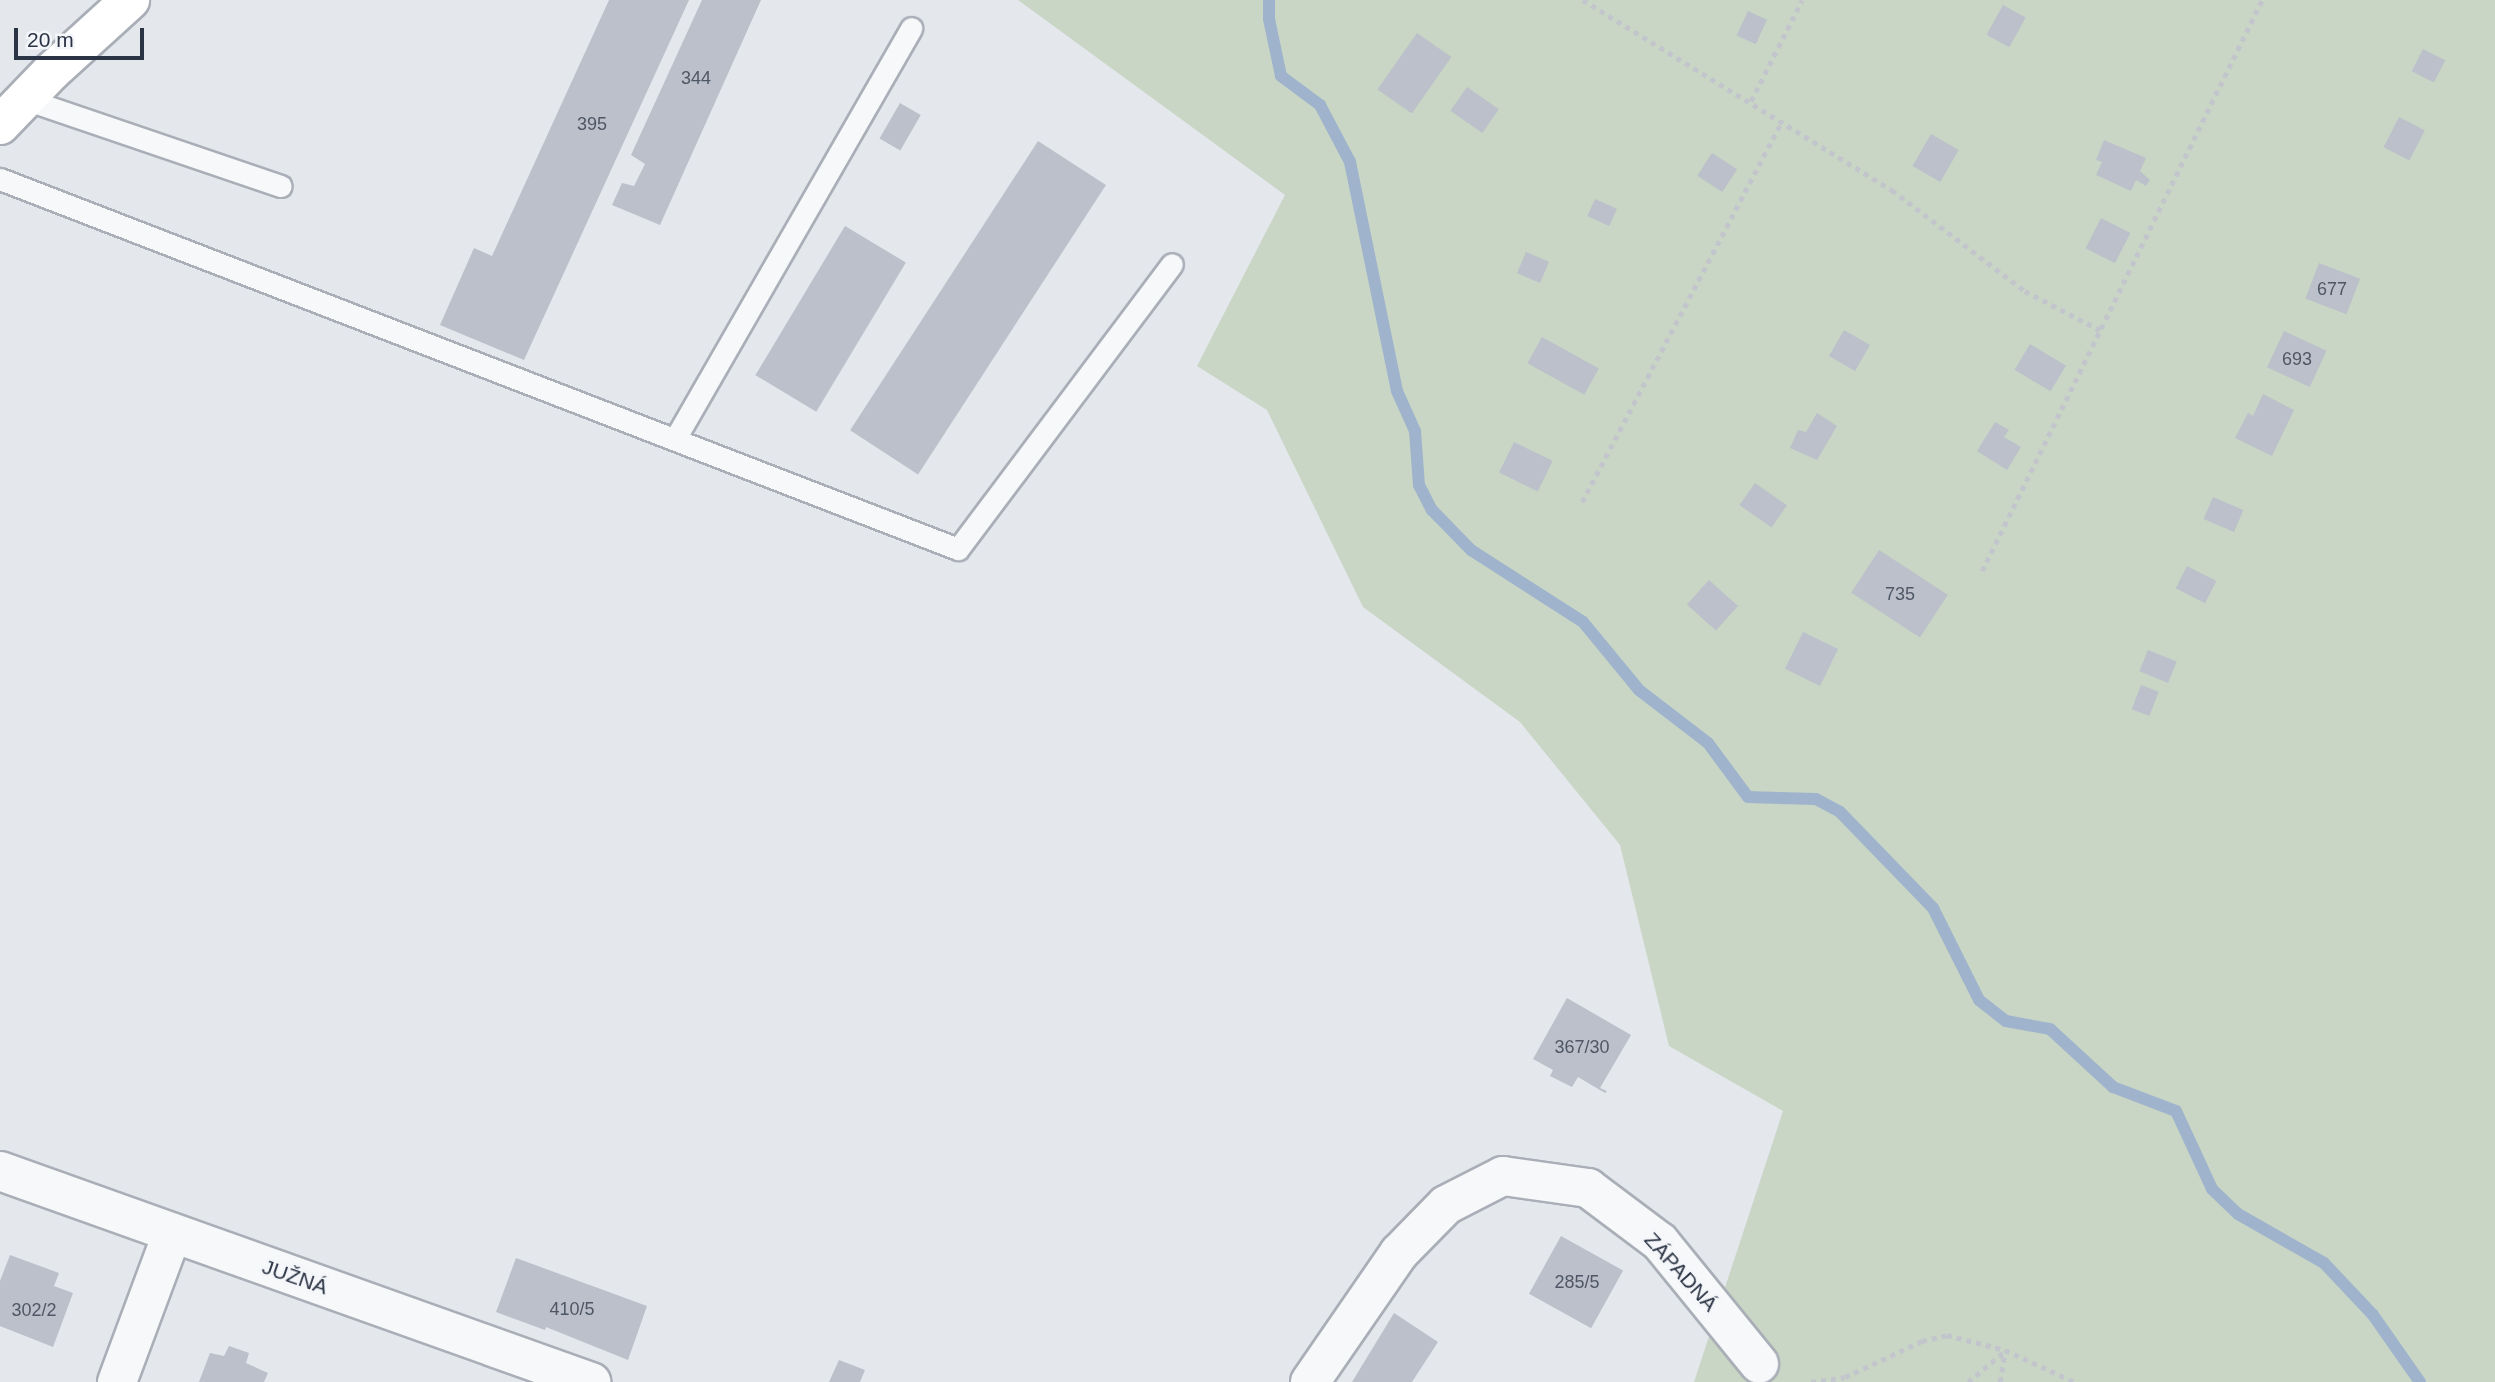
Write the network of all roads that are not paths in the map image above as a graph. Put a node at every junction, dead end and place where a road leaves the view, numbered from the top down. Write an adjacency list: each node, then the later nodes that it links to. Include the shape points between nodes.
1 (130, 0): 3 (street)
2 (911, 28): 7 (lane)
3 (13, 112): 5 (lane)
4 (0, 179): 7 (lane)
5 (281, 186)
6 (1172, 264): 7 (lane, via 958,549)
7 (675, 439)
8 (0, 1171): 9 (street, JUŽNÁ)
9 (172, 1234): 11 (street); 12 (street, JUŽNÁ)
10 (1759, 1364): 13 (street, ZÁPADNÁ, via 1660,1242 1588,1188 1503,1177 1446,1205 1399,1253)
11 (117, 1382)
12 (592, 1382)
13 (1310, 1382)

